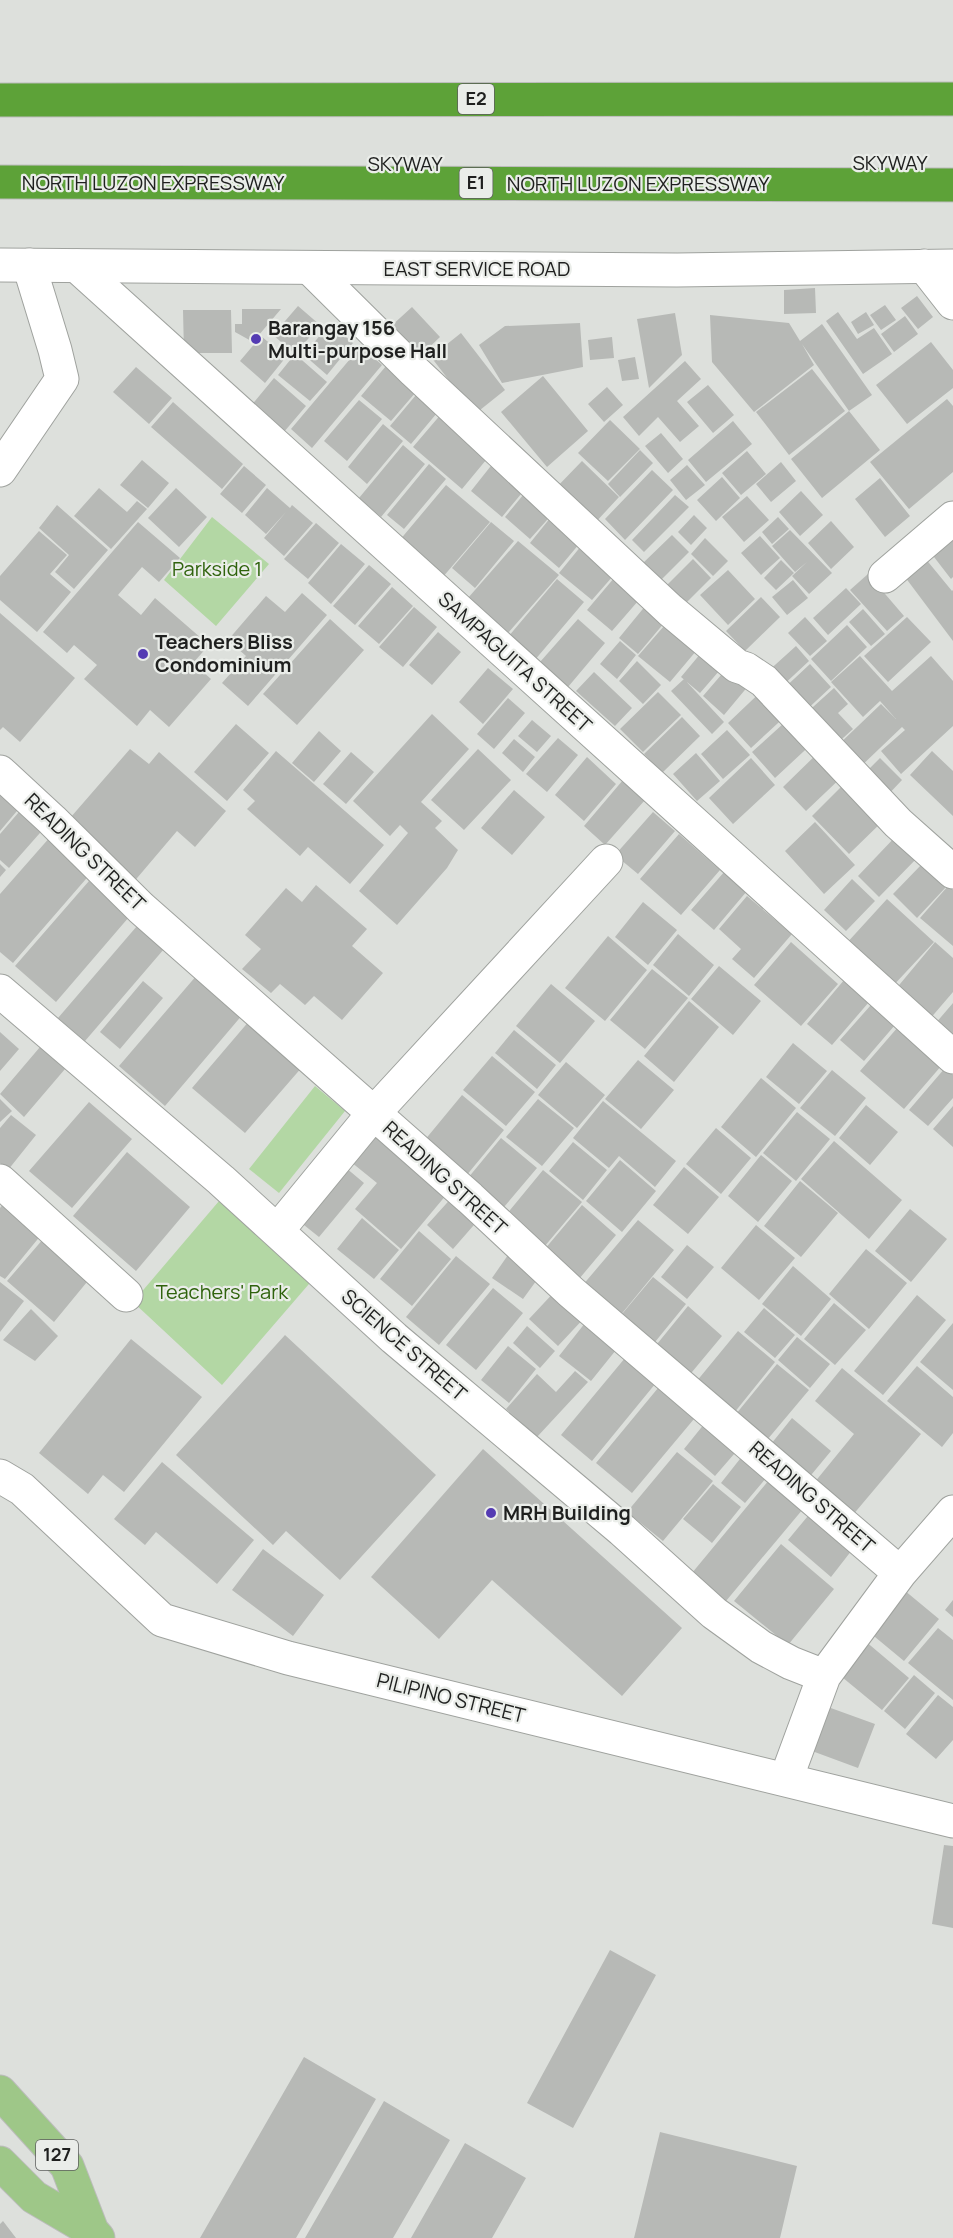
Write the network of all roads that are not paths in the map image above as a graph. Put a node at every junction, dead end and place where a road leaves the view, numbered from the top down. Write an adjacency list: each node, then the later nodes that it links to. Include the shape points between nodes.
1 (0, 79): 2 (highway)
2 (953, 79)
3 (953, 99): 4 (highway, E2)
4 (0, 100)
5 (953, 163): 6 (highway, SKYWAY)
6 (0, 165)
7 (0, 182): 8 (highway, NORTH LUZON EXPRESSWAY / E1)
8 (953, 185)
9 (14, 265): 10 (street, EAST SERVICE ROAD); 14 (street, via 48,324 62,379)
10 (77, 266): 12 (street, EAST SERVICE ROAD); 21 (street, SAMPAGUITA STREET)
11 (938, 266): 12 (street, EAST SERVICE ROAD); 13 (street)
12 (311, 269): 19 (street, via 414,371 670,610 737,666 764,681 898,823)
13 (953, 303)
14 (0, 470)
15 (953, 518): 16 (street)
16 (885, 576)
17 (0, 772): 22 (street, READING STREET, via 141,908)
18 (606, 861): 22 (street)
19 (953, 872)
20 (0, 991): 24 (street, SCIENCE STREET)
21 (953, 1057)
22 (372, 1114): 24 (street); 28 (street, READING STREET, via 571,1292)
23 (0, 1181): 25 (street)
24 (277, 1231): 29 (street, SCIENCE STREET, via 394,1338 714,1613 761,1647)
25 (126, 1295)
26 (0, 1476): 30 (street, PILIPINO STREET, via 22,1489 162,1620 288,1658)
27 (953, 1512): 28 (street)
28 (900, 1573): 29 (street)
29 (824, 1676): 30 (street)
30 (786, 1779): 31 (street, PILIPINO STREET)
31 (953, 1821)
32 (0, 2092): 34 (main road, 127, via 67,2166)
33 (0, 2163): 34 (main road, 127, via 34,2197)
34 (95, 2235)

